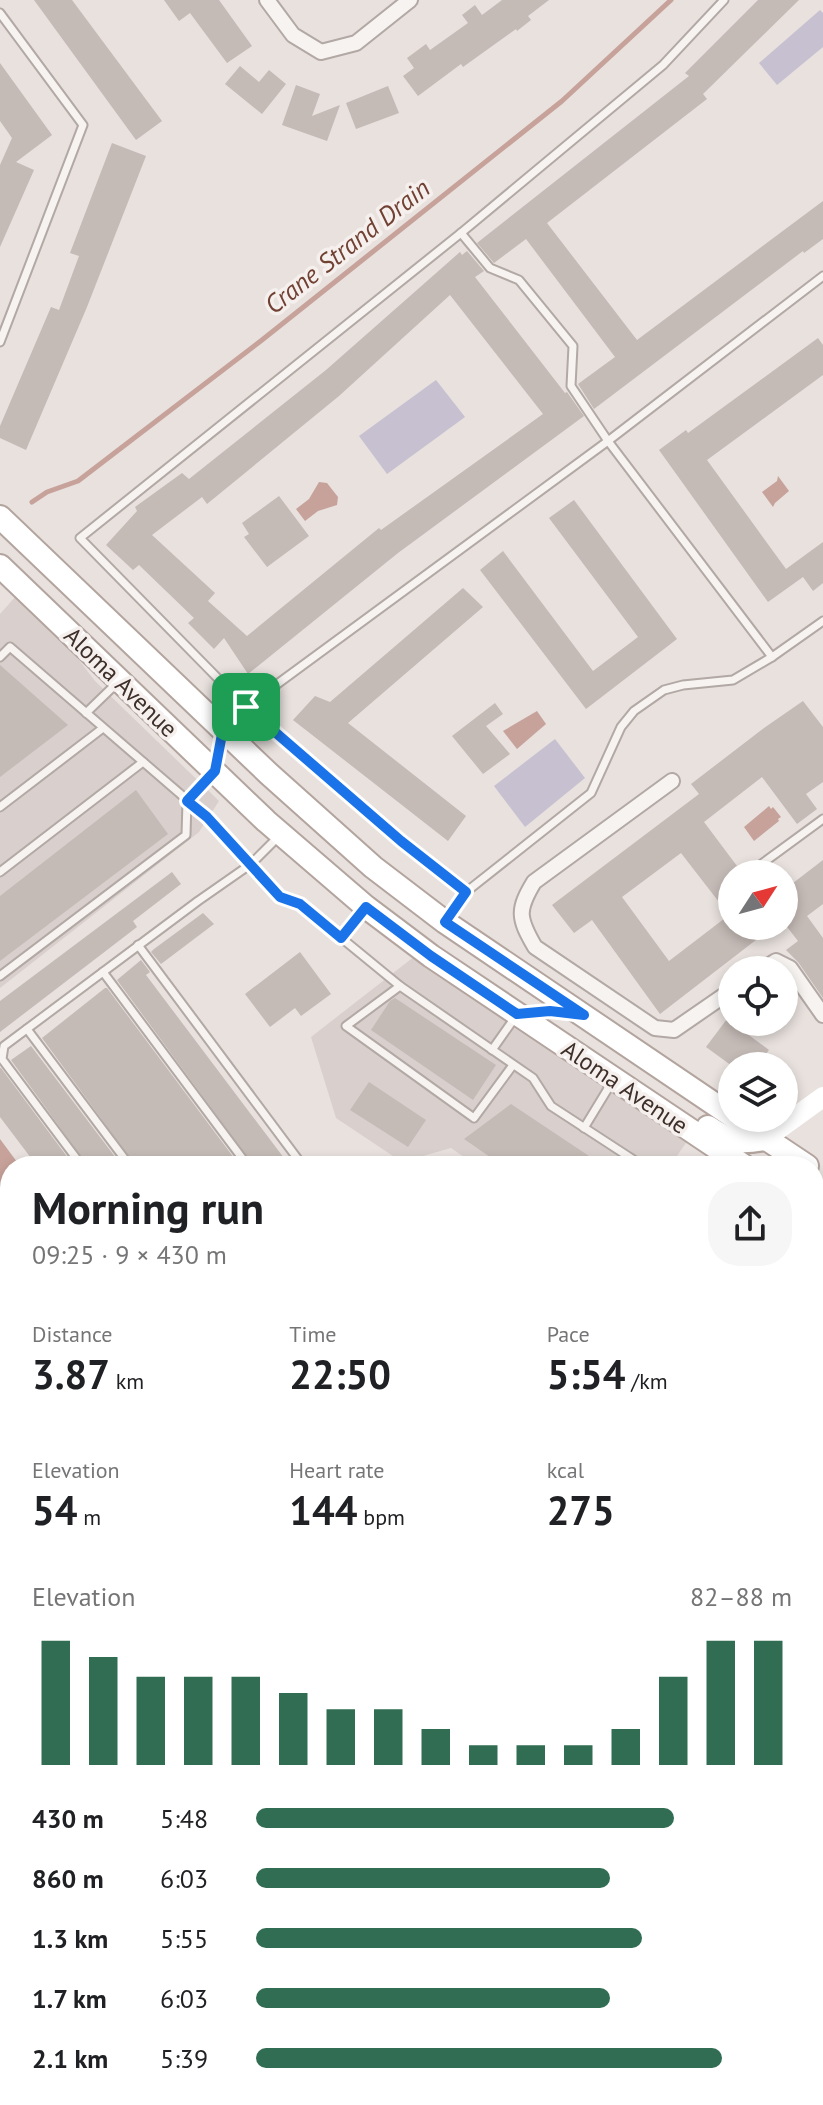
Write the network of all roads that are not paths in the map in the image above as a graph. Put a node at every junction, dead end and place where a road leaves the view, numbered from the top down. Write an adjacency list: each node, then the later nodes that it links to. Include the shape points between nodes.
1 (267, 0): 2 (street, via 293,35 321,52 356,43)
2 (410, 0)
3 (724, 0): 5 (lane, via 663,65)
4 (0, 13): 7 (lane, via 83,125)
5 (461, 233): 8 (lane, via 490,268 519,280 573,346 571,386); 15 (lane, via 80,538)
6 (823, 276): 8 (lane)
7 (0, 342)
8 (608, 441): 13 (lane); 15 (lane)
9 (0, 517): 18 (main road, Aloma Avenue)
10 (0, 566): 14 (main road, Aloma Avenue)
11 (823, 621): 13 (lane)
12 (0, 657): 16 (lane, via 10,647)
13 (772, 657): 29 (lane, via 733,680 683,685 649,699 621,727 591,793)
14 (119, 681): 16 (lane); 20 (main road, Aloma Avenue)
15 (246, 707): 18 (lane); 29 (lane)
16 (86, 713): 17 (lane)
17 (103, 728): 19 (lane); 23 (lane)
18 (223, 729): 20 (lane); 31 (main road, Aloma Avenue, via 335,834)
19 (143, 762): 22 (lane); 28 (lane)
20 (215, 771): 22 (lane); 25 (main road, Aloma Avenue)
21 (672, 781): 38 (street, via 534,882 521,903 524,927 535,947 655,1028 674,1030)
22 (187, 801): 27 (lane); 35 (lane, via 186,835)
23 (0, 807)
24 (823, 819): 26 (lane)
25 (281, 834): 27 (lane); 30 (main road, Aloma Avenue)
26 (767, 860)
27 (251, 864): 32 (lane, via 280,897 300,904); 33 (lane)
28 (0, 872)
29 (466, 892): 31 (lane)
30 (366, 907): 32 (lane); 39 (main road, Aloma Avenue)
31 (445, 922): 40 (main road, Aloma Avenue)
32 (341, 938): 37 (lane)
33 (138, 945): 34 (lane); 54 (lane)
34 (103, 972): 42 (lane); 53 (lane)
35 (0, 976)
36 (798, 979): 41 (street)
37 (400, 986): 43 (lane); 44 (lane, via 346,1026 474,1118)
38 (718, 1000)
39 (517, 1014): 40 (main road); 43 (lane); 45 (main road, Aloma Avenue)
40 (584, 1015): 47 (main road, Aloma Avenue)
41 (823, 1015)
42 (27, 1029): 51 (lane, via 4,1046 2,1059); 52 (lane)
43 (492, 1050): 44 (lane)
44 (513, 1065): 48 (lane, via 533,1078 551,1106)
45 (613, 1080): 48 (lane); 50 (main road, via 629,1078 645,1085 728,1140); 56 (main road, Aloma Avenue)
46 (823, 1097): 50 (street)
47 (718, 1106)
48 (584, 1128): 55 (lane)
49 (755, 1132): 50 (main road, Aloma Avenue)
50 (765, 1139): 57 (main road, Aloma Avenue)
51 (75, 1156)
52 (122, 1156)
53 (241, 1156)
54 (296, 1156)
55 (627, 1156)
56 (725, 1156)
57 (791, 1156)

